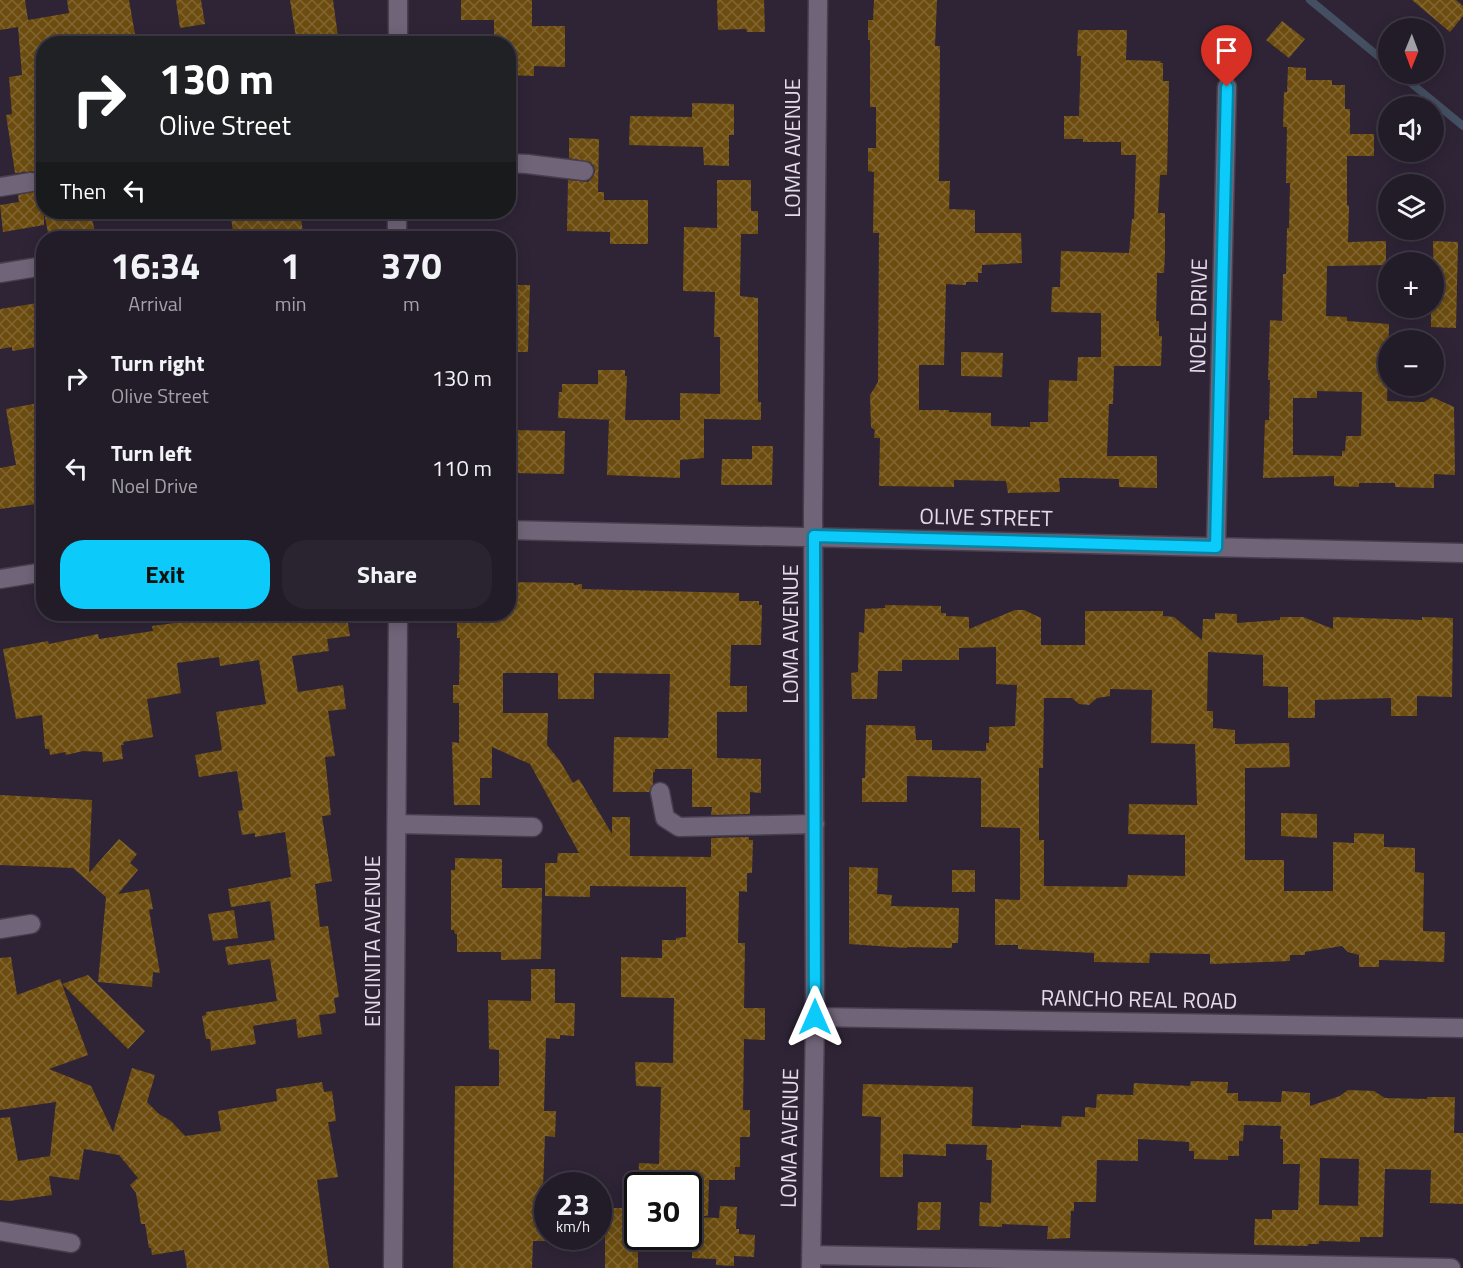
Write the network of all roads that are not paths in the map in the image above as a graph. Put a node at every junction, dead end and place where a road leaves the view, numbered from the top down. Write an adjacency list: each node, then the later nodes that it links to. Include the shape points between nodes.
1 (398, 0): 3 (street)
2 (818, 0): 12 (street, LOMA AVENUE)
3 (398, 36)
4 (1227, 87): 13 (street, NOEL DRIVE)
5 (516, 163): 6 (street)
6 (584, 171)
7 (31, 182): 8 (street)
8 (0, 187)
9 (36, 267): 10 (street)
10 (0, 273)
11 (516, 530): 12 (street, OLIVE STREET)
12 (814, 536): 13 (street, OLIVE STREET); 20 (street, LOMA AVENUE)
13 (1216, 547): 14 (street, OLIVE STREET)
14 (1463, 553)
15 (36, 573): 16 (street)
16 (0, 579)
17 (398, 621): 19 (street, ENCINITA AVENUE)
18 (660, 792): 20 (street, via 665,818 679,827)
19 (397, 824): 21 (street); 29 (street, ENCINITA AVENUE)
20 (814, 824): 24 (street, LOMA AVENUE)
21 (533, 827)
22 (31, 924): 23 (street)
23 (0, 929)
24 (815, 1017): 25 (street, RANCHO REAL ROAD); 28 (street, LOMA AVENUE)
25 (1463, 1028)
26 (0, 1231): 27 (street)
27 (71, 1243)
28 (811, 1261): 30 (street)
29 (393, 1268)
30 (1451, 1268)

